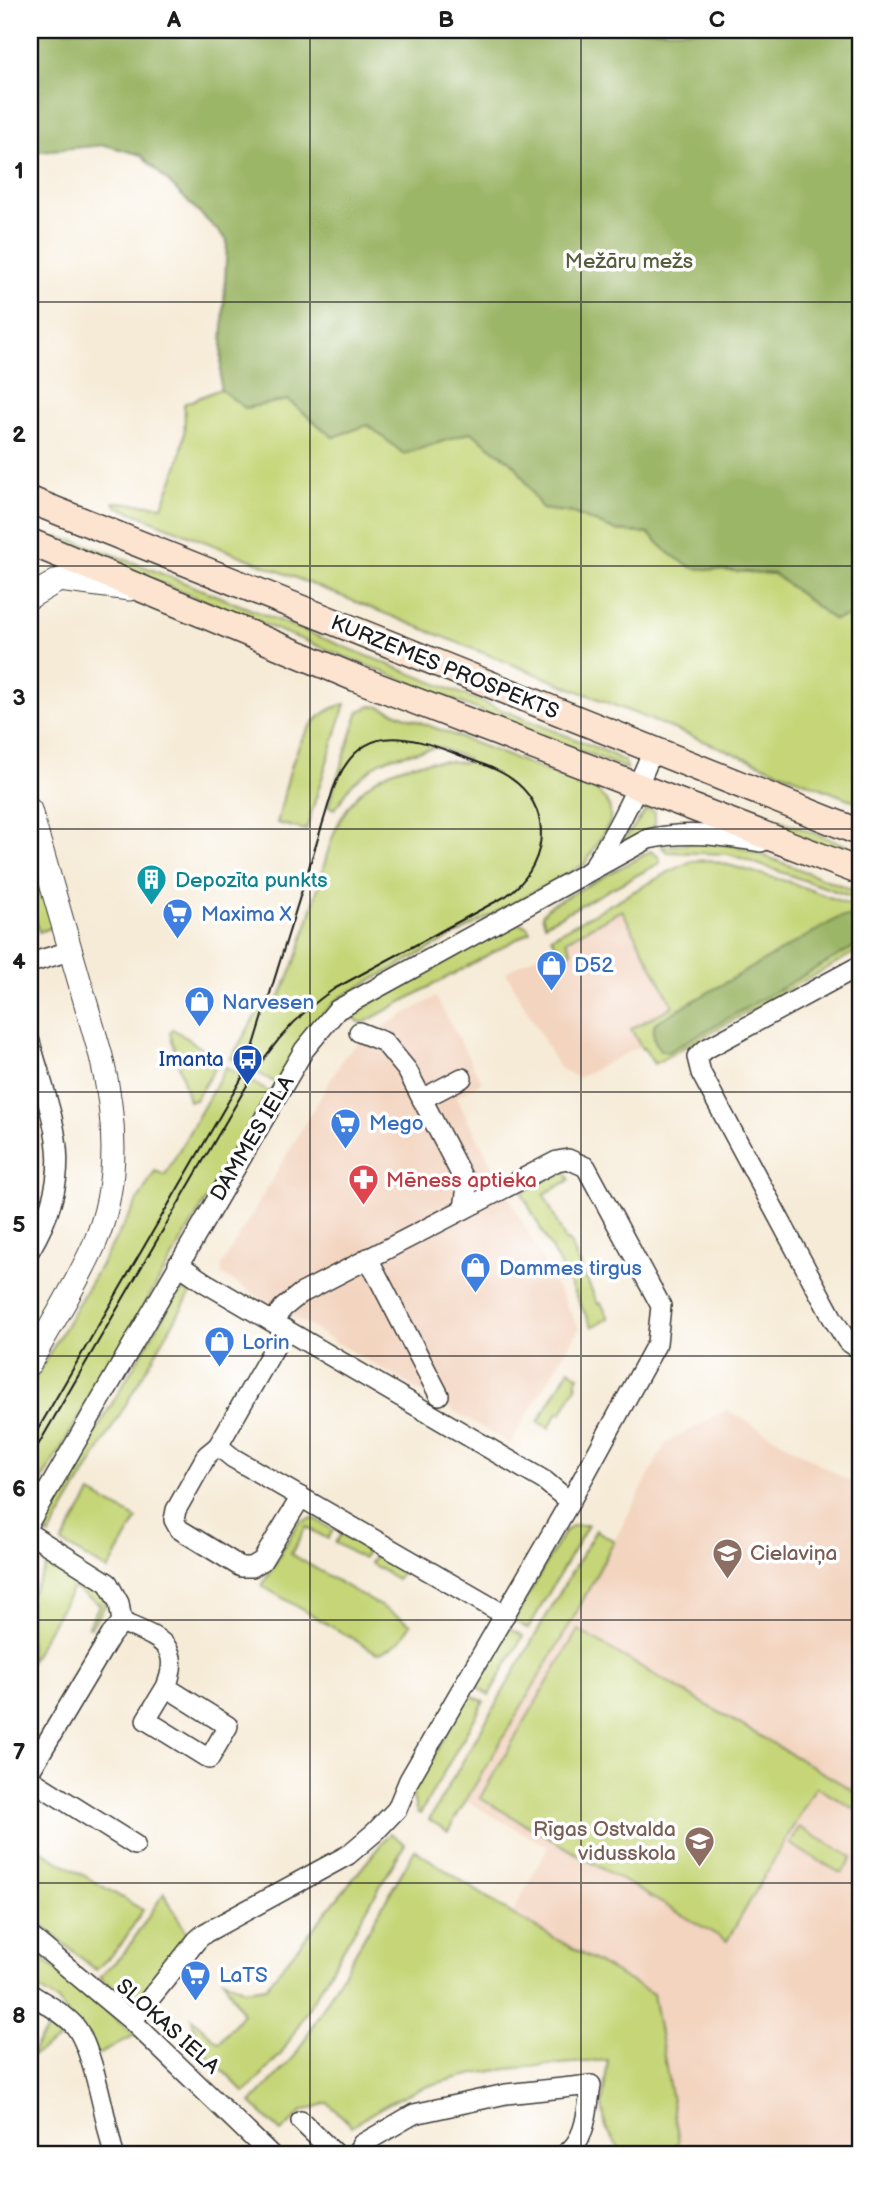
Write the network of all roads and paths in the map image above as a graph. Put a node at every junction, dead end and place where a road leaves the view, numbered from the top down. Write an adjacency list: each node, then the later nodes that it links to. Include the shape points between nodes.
1 (30, 500): 5 (main road, KURZEMES PROSPEKTS)
2 (30, 542): 3 (main road, KURZEMES PROSPEKTS)
3 (145, 591): 4 (street, via 59,580); 6 (main road, KURZEMES PROSPEKTS, via 358,679)
4 (30, 597)
5 (653, 750): 6 (street, DAMMES IELA); 8 (main road, KURZEMES PROSPEKTS)
6 (638, 785): 9 (main road, KURZEMES PROSPEKTS); 10 (street, DAMMES IELA, via 611,840)
7 (30, 810): 12 (street)
8 (861, 833)
9 (801, 849): 10 (street, DAMMES IELA, via 712,834 670,834 648,839); 11 (main road, KURZEMES PROSPEKTS)
10 (590, 870): 22 (street, DAMMES IELA, via 337,1010 304,1050)
11 (861, 872)
12 (71, 951): 13 (street); 25 (street, via 109,1091 112,1167 95,1243)
13 (30, 963)
14 (861, 965): 24 (street, via 697,1057 701,1073 832,1317 847,1341)
15 (359, 1032): 18 (street, via 384,1042 407,1070)
16 (30, 1042): 20 (street, via 53,1120 59,1171 51,1208)
17 (462, 1078): 18 (street)
18 (422, 1099): 19 (street, via 467,1186)
19 (464, 1209): 21 (street); 29 (street, via 556,1161 578,1162 586,1167 661,1306 656,1343)
20 (30, 1250)
21 (368, 1258): 23 (street, via 300,1294 283,1308); 26 (street)
22 (178, 1264): 23 (street); 30 (street, DAMMES IELA)
23 (279, 1325): 27 (street); 29 (street, via 545,1481)
24 (861, 1350)
25 (30, 1363)
26 (439, 1395)
27 (218, 1446): 28 (street); 28 (street, via 207,1455 176,1510 174,1521 179,1529 242,1567 252,1567 262,1561)
28 (301, 1497): 32 (street)
29 (570, 1502): 32 (street)
30 (30, 1521)
31 (30, 1534): 33 (street, via 108,1583 119,1603)
32 (505, 1615): 40 (street, via 409,1780 397,1809 348,1855 205,1933)
33 (122, 1622): 34 (street, via 169,1650 173,1669); 35 (street, via 110,1634)
34 (166, 1686)
35 (30, 1771)
36 (30, 1779): 37 (street)
37 (135, 1845)
38 (30, 1936): 40 (street, SLOKAS IELA)
39 (30, 1994): 42 (street, via 74,2025 85,2043)
40 (132, 2021): 43 (street, SLOKAS IELA)
41 (301, 2121): 44 (street)
42 (114, 2155)
43 (271, 2155)
44 (336, 2155)
45 (355, 2155): 46 (street, via 362,2144 414,2114 506,2094 591,2085 583,2130)
46 (564, 2155)

